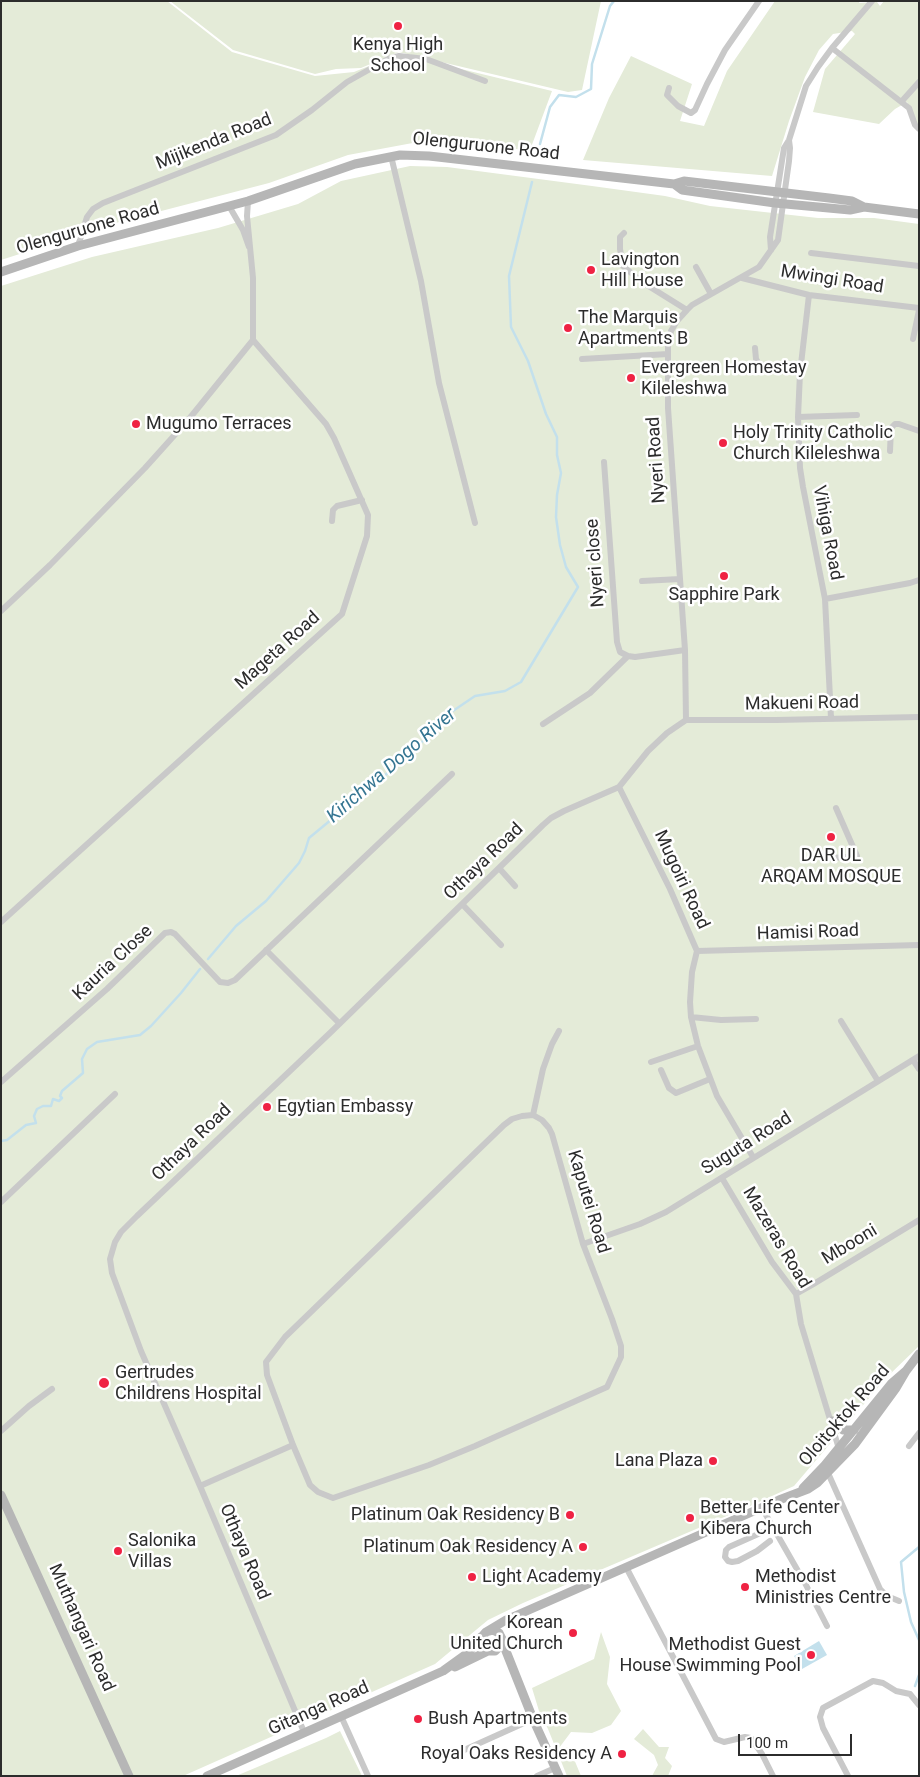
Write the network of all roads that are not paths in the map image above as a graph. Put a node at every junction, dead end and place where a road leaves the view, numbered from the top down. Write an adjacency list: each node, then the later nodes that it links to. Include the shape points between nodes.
1 (759, 1): 6 (street, via 726,50 695,110 691,113 678,106 667,95)
2 (872, 1): 3 (street, Nyeri Road)
3 (832, 48): 7 (street); 11 (street, Nyeri Road, via 806,86 784,148)
4 (485, 81): 18 (street, Mijikenda Road, via 426,59 399,56 388,59 347,82 276,135 103,203 87,217)
5 (919, 82): 7 (street)
6 (669, 88)
7 (902, 101): 8 (street)
8 (919, 129)
9 (391, 156): 10 (street, Olenguruone Road, via 429,156); 12 (street, Olenguruone Road, via 355,164); 42 (street, via 421,281 439,383)
10 (674, 184): 11 (street, via 684,181); 13 (street, Olenguruone Road, via 682,190)
11 (780, 192): 13 (street, Nyeri Road); 15 (street, via 852,201)
12 (248, 201): 14 (street, Olenguruone Road); 20 (street)
13 (779, 204): 15 (street, Olenguruone Road, via 850,210); 24 (street, Nyeri Road, via 778,240 759,267)
14 (229, 206): 18 (street, Olenguruone Road); 20 (street, via 243,230)
15 (864, 207): 16 (street, Olenguruone Road)
16 (919, 214)
17 (624, 233): 28 (street, via 620,238 620,249 624,266 642,282)
18 (78, 246): 23 (street, Olenguruone Road)
19 (811, 253): 21 (street)
20 (251, 255): 30 (street)
21 (919, 266)
22 (696, 267): 25 (street)
23 (1, 272)
24 (742, 278): 25 (street, Nyeri Road); 26 (street, Mwingi Road)
25 (711, 294): 28 (street, Nyeri Road)
26 (809, 295): 27 (street, Mwingi Road); 34 (street, Vihiga Road)
27 (919, 309): 29 (street)
28 (686, 310): 32 (street, Nyeri Road, via 671,331)
29 (913, 339)
30 (253, 340): 40 (street, Mageta Road, via 326,424); 47 (street, via 145,468 50,566)
31 (755, 348): 34 (street, via 759,364)
32 (668, 354): 33 (street); 43 (street, Nyeri Road, via 668,408)
33 (582, 359)
34 (800, 373): 36 (street, Vihiga Road)
35 (857, 415): 36 (street)
36 (798, 417): 46 (street, Vihiga Road, via 803,487)
37 (919, 431): 38 (street, via 895,424)
38 (890, 452)
39 (604, 462): 49 (street, Nyeri close, via 617,642 620,652)
40 (362, 500): 41 (street, via 337,506 333,510); 61 (street, Mageta Road, via 368,515 366,536 342,614)
41 (332, 521)
42 (474, 523)
43 (680, 579): 45 (street); 48 (street, Nyeri Road)
44 (919, 580): 46 (street)
45 (642, 581)
46 (825, 600): 51 (street, Vihiga Road)
47 (1, 611)
48 (685, 650): 49 (street); 52 (street, Nyeri Road)
49 (628, 656): 53 (street, via 590,693)
50 (919, 717): 51 (street, Makueni Road)
51 (831, 718): 52 (street, Makueni Road)
52 (686, 720): 55 (street, Othaya Road, via 667,732 648,751)
53 (543, 724)
54 (452, 774): 64 (street, Kauria Close)
55 (619, 787): 58 (street, Othaya Road, via 552,818); 65 (street, Mugoiri Road)
56 (836, 808): 57 (street, via 857,856)
57 (822, 859)
58 (499, 868): 59 (street); 60 (street, Othaya Road)
59 (515, 886)
60 (462, 904): 62 (street); 69 (street, Othaya Road)
61 (1, 922)
62 (501, 945)
63 (919, 945): 65 (street, Hamisi Road)
64 (266, 950): 69 (street); 78 (street, Kauria Close, via 235,980 224,983 175,934 166,934)
65 (697, 951): 66 (street, Mugoiri Road, via 691,983)
66 (691, 1017): 67 (street); 71 (street, Mugoiri Road)
67 (756, 1019)
68 (840, 1021): 77 (street)
69 (340, 1024): 100 (street, Othaya Road, via 121,1232 111,1253 112,1273 141,1352)
70 (559, 1031): 80 (street, via 543,1069)
71 (698, 1046): 73 (street); 76 (street, Mugoiri Road)
72 (916, 1058): 74 (street); 77 (street, Suguta Road)
73 (651, 1062)
74 (919, 1069)
75 (661, 1070): 76 (street, via 669,1088 676,1093)
76 (710, 1079): 81 (street, Mugoiri Road)
77 (878, 1080): 81 (street, Suguta Road)
78 (1, 1082)
79 (115, 1094): 83 (street)
80 (533, 1115): 85 (street, Kaputei Road, via 542,1120 552,1134); 96 (street, Kaputei Road, via 504,1124 285,1337 266,1362 267,1375)
81 (753, 1157): 82 (street, Suguta Road)
82 (722, 1178): 85 (street, Suguta Road, via 666,1212); 86 (street, Mazeras Road, via 772,1262)
83 (1, 1202)
84 (919, 1220): 86 (street, Mbooni)
85 (583, 1244): 96 (street, Kaputei Road, via 621,1346 621,1357 607,1387 438,1461 333,1498 310,1486)
86 (796, 1294): 90 (street, Mazeras Road, via 801,1324)
87 (919, 1354): 88 (street)
88 (906, 1371): 91 (street, Oloitoktok Road); 92 (street, Oloitoktok Road, via 891,1384)
89 (52, 1390): 93 (street)
90 (832, 1422): 92 (street, via 843,1430); 95 (street, Mazeras Road)
91 (866, 1428): 95 (street); 98 (street, Oloitoktok Road)
92 (854, 1430): 95 (street, Oloitoktok Road)
93 (1, 1431)
94 (919, 1433): 97 (street)
95 (841, 1443): 98 (street, Mazeras Road); 101 (street, Oloitoktok Road)
96 (293, 1445): 100 (street)
97 (909, 1446)
98 (841, 1459): 99 (street, Oloitoktok Road)
99 (828, 1473): 101 (street, Oloitoktok Road, via 808,1490); 107 (street, via 880,1589)
100 (200, 1486): 118 (street, Othaya Road)
101 (798, 1493): 103 (street, Oloitoktok Road)
102 (1, 1495): 121 (street, Muthangari Road)
103 (762, 1508): 106 (street, Oloitoktok Road); 109 (street)
104 (765, 1531): 105 (street, via 729,1547 725,1556 728,1561 738,1561)
105 (770, 1541)
106 (626, 1567): 108 (street, Oloitoktok Road); 125 (street, via 716,1739 724,1742 751,1738)
107 (899, 1601)
108 (528, 1611): 110 (street, Gitanga Road); 111 (street, Gitanga Road, via 510,1623)
109 (826, 1626)
110 (484, 1634): 111 (street, via 496,1631); 112 (street, via 481,1644); 113 (street, Gitanga Road, via 468,1652)
111 (502, 1640): 112 (street, Gitanga Road, via 498,1649); 114 (street)
112 (490, 1651): 113 (street, Gitanga Road); 114 (street, via 500,1655 508,1664)
113 (443, 1671): 116 (street, Gitanga Road)
114 (520, 1686): 117 (street)
115 (919, 1705): 126 (street, via 910,1694 876,1681 823,1708 820,1717 823,1728)
116 (341, 1716): 118 (street, Gitanga Road); 123 (street)
117 (534, 1719): 119 (street); 120 (street)
118 (304, 1732): 122 (street, Gitanga Road)
119 (462, 1751)
120 (557, 1772): 124 (street)
121 (129, 1776)
122 (207, 1776)
123 (368, 1776)
124 (538, 1776)
125 (773, 1776)
126 (848, 1776)

